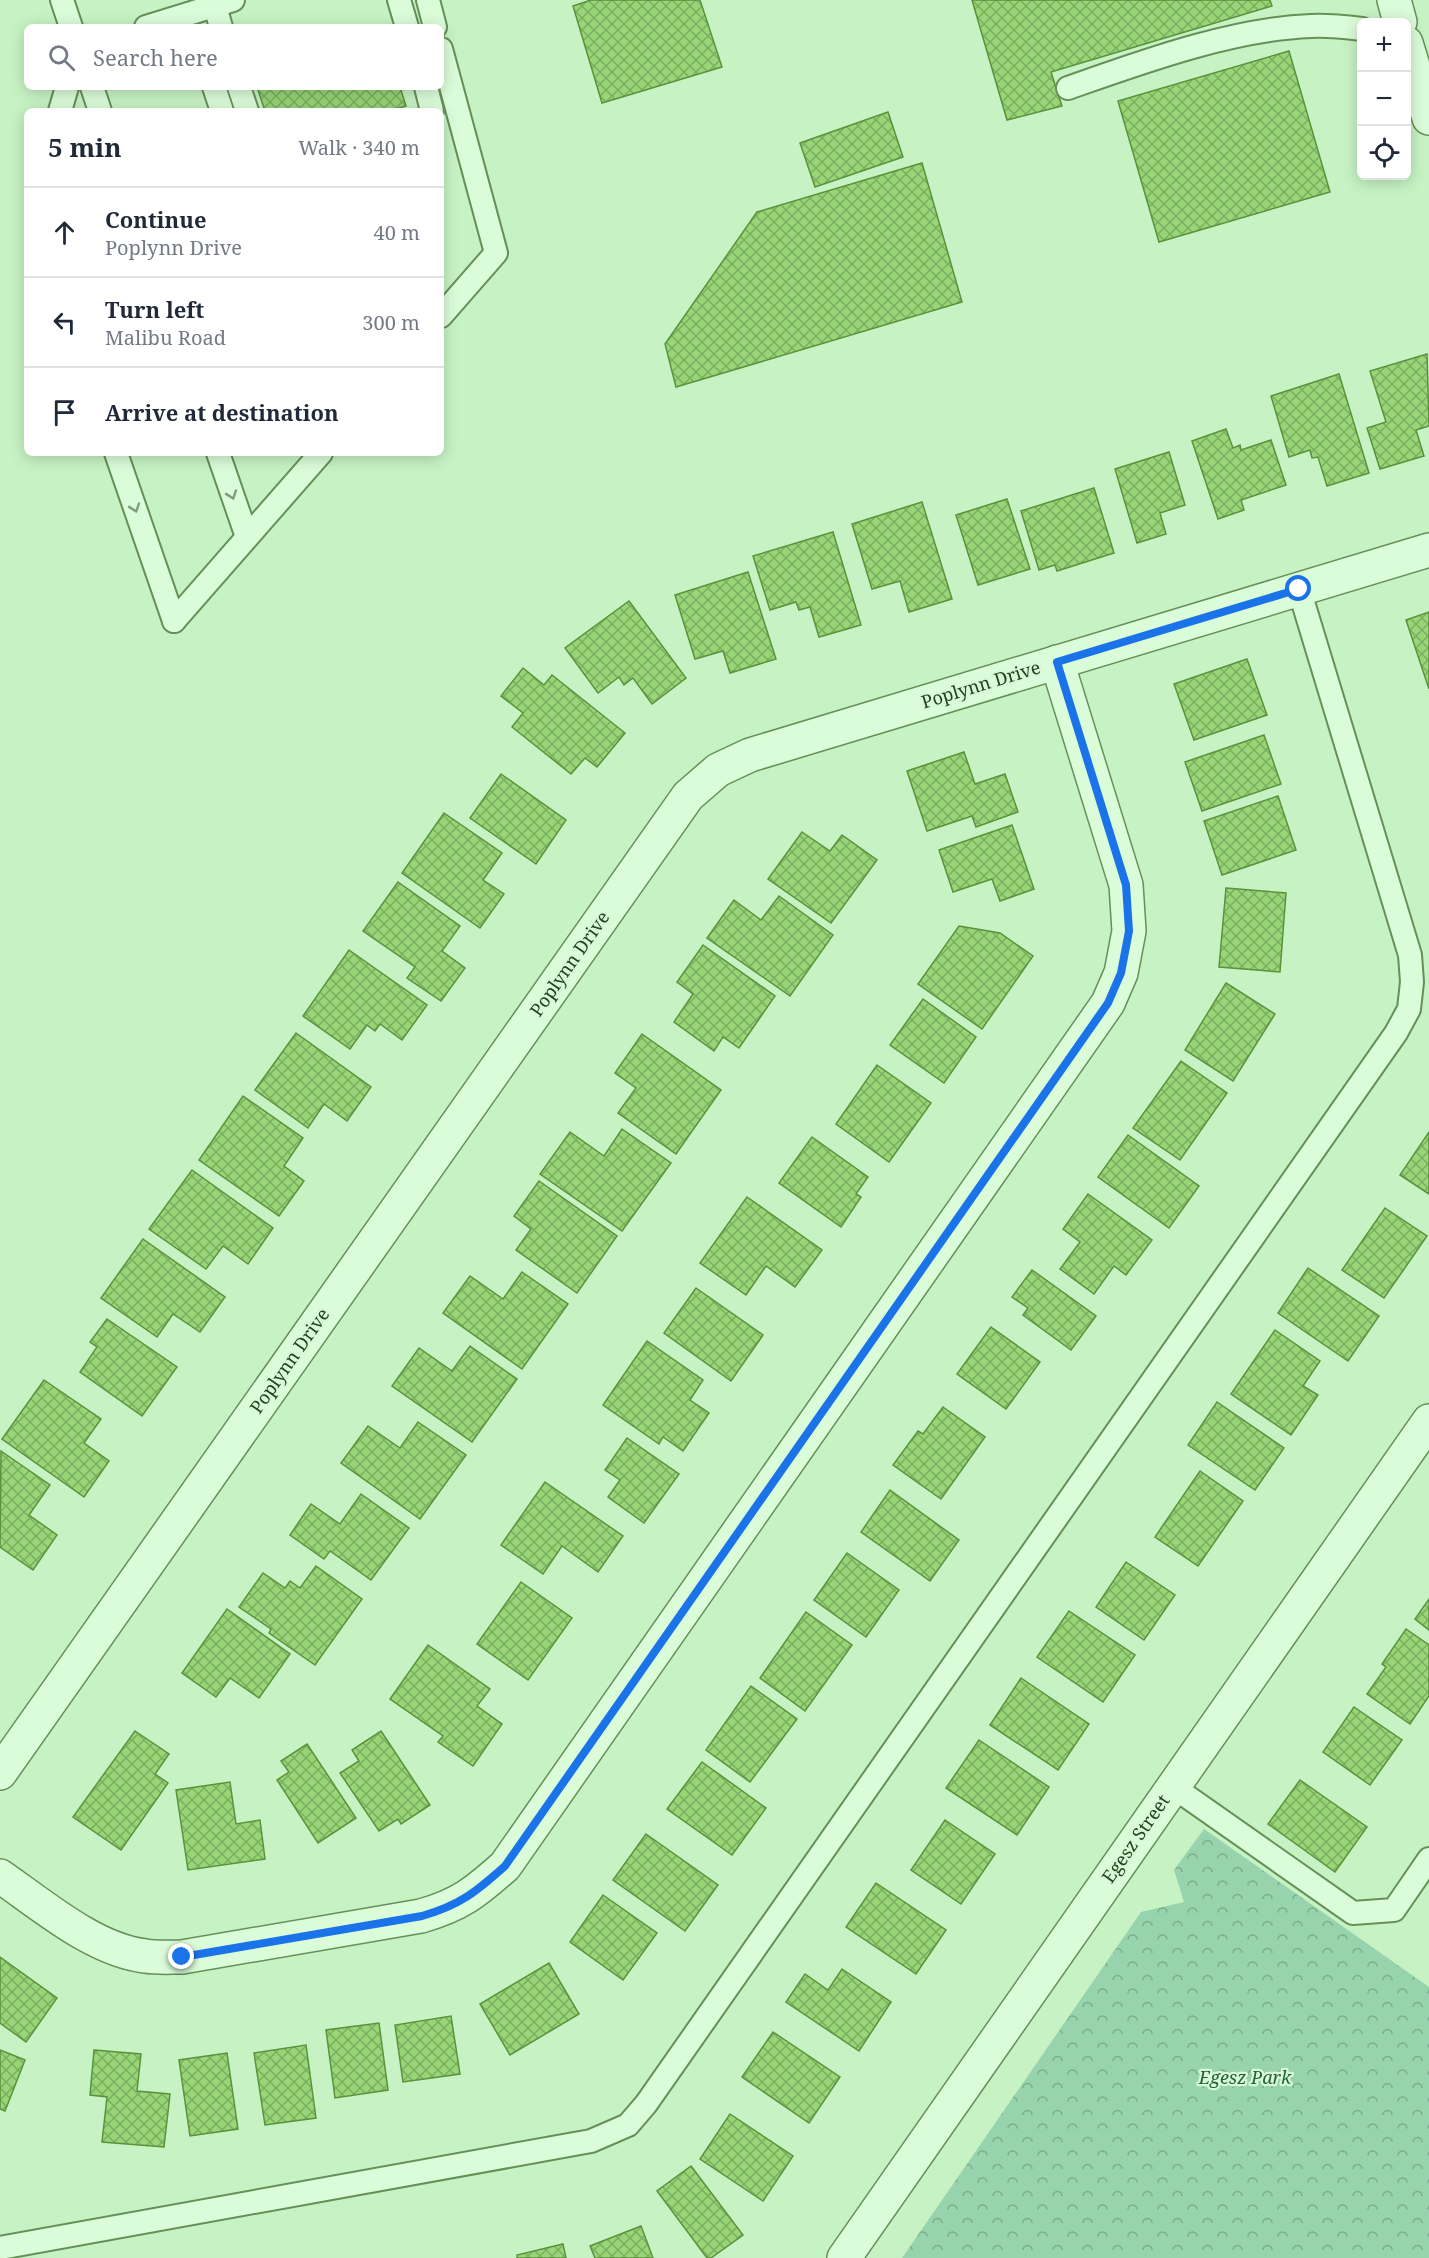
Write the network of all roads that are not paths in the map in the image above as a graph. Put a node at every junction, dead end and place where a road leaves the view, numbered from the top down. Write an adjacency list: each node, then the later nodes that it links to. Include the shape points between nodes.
1 (62, 0): 8 (lane)
2 (399, 0): 10 (lane)
3 (428, 0): 11 (lane)
4 (1394, 0): 6 (street)
5 (223, 11): 7 (lane)
6 (1399, 18)
7 (191, 21): 9 (lane)
8 (70, 24)
9 (168, 24)
10 (406, 24)
11 (434, 24)
12 (1357, 29): 15 (lane, via 1312,26 1252,32 1140,62)
13 (1411, 57): 26 (street)
14 (444, 61): 27 (lane, via 496,253)
15 (1068, 88)
16 (66, 90): 21 (lane)
17 (93, 90): 22 (lane)
18 (215, 90): 23 (lane)
19 (240, 90): 24 (lane)
20 (427, 90): 25 (lane)
21 (61, 108)
22 (99, 108)
23 (221, 108)
24 (246, 108)
25 (431, 108)
26 (1429, 118)
27 (444, 313)
28 (117, 456): 31 (lane, one-way to 31, via 174,621)
29 (219, 456): 31 (lane, one-way to 31)
30 (318, 456): 31 (lane)
31 (247, 537)
32 (1429, 550): 33 (street, Poplynn Drive)
33 (1299, 589): 34 (street, Poplynn Drive); 40 (lane, via 1410,955 1409,1009 1396,1033 646,2104 628,2125 591,2141)
34 (1057, 662): 36 (street, Poplynn Drive, via 750,755 718,770 688,796); 39 (street, via 1126,885 1129,931 1121,973 1108,1003 505,1866 479,1889 448,1908 422,1916 182,1957 144,1956 111,1947)
35 (1429, 1421): 37 (street, Egesz Street)
36 (0, 1773)
37 (1172, 1786): 38 (lane, via 1353,1913 1394,1910); 41 (street, Egesz Street)
38 (1429, 1860)
39 (0, 1876)
40 (0, 2248)
41 (844, 2258)

